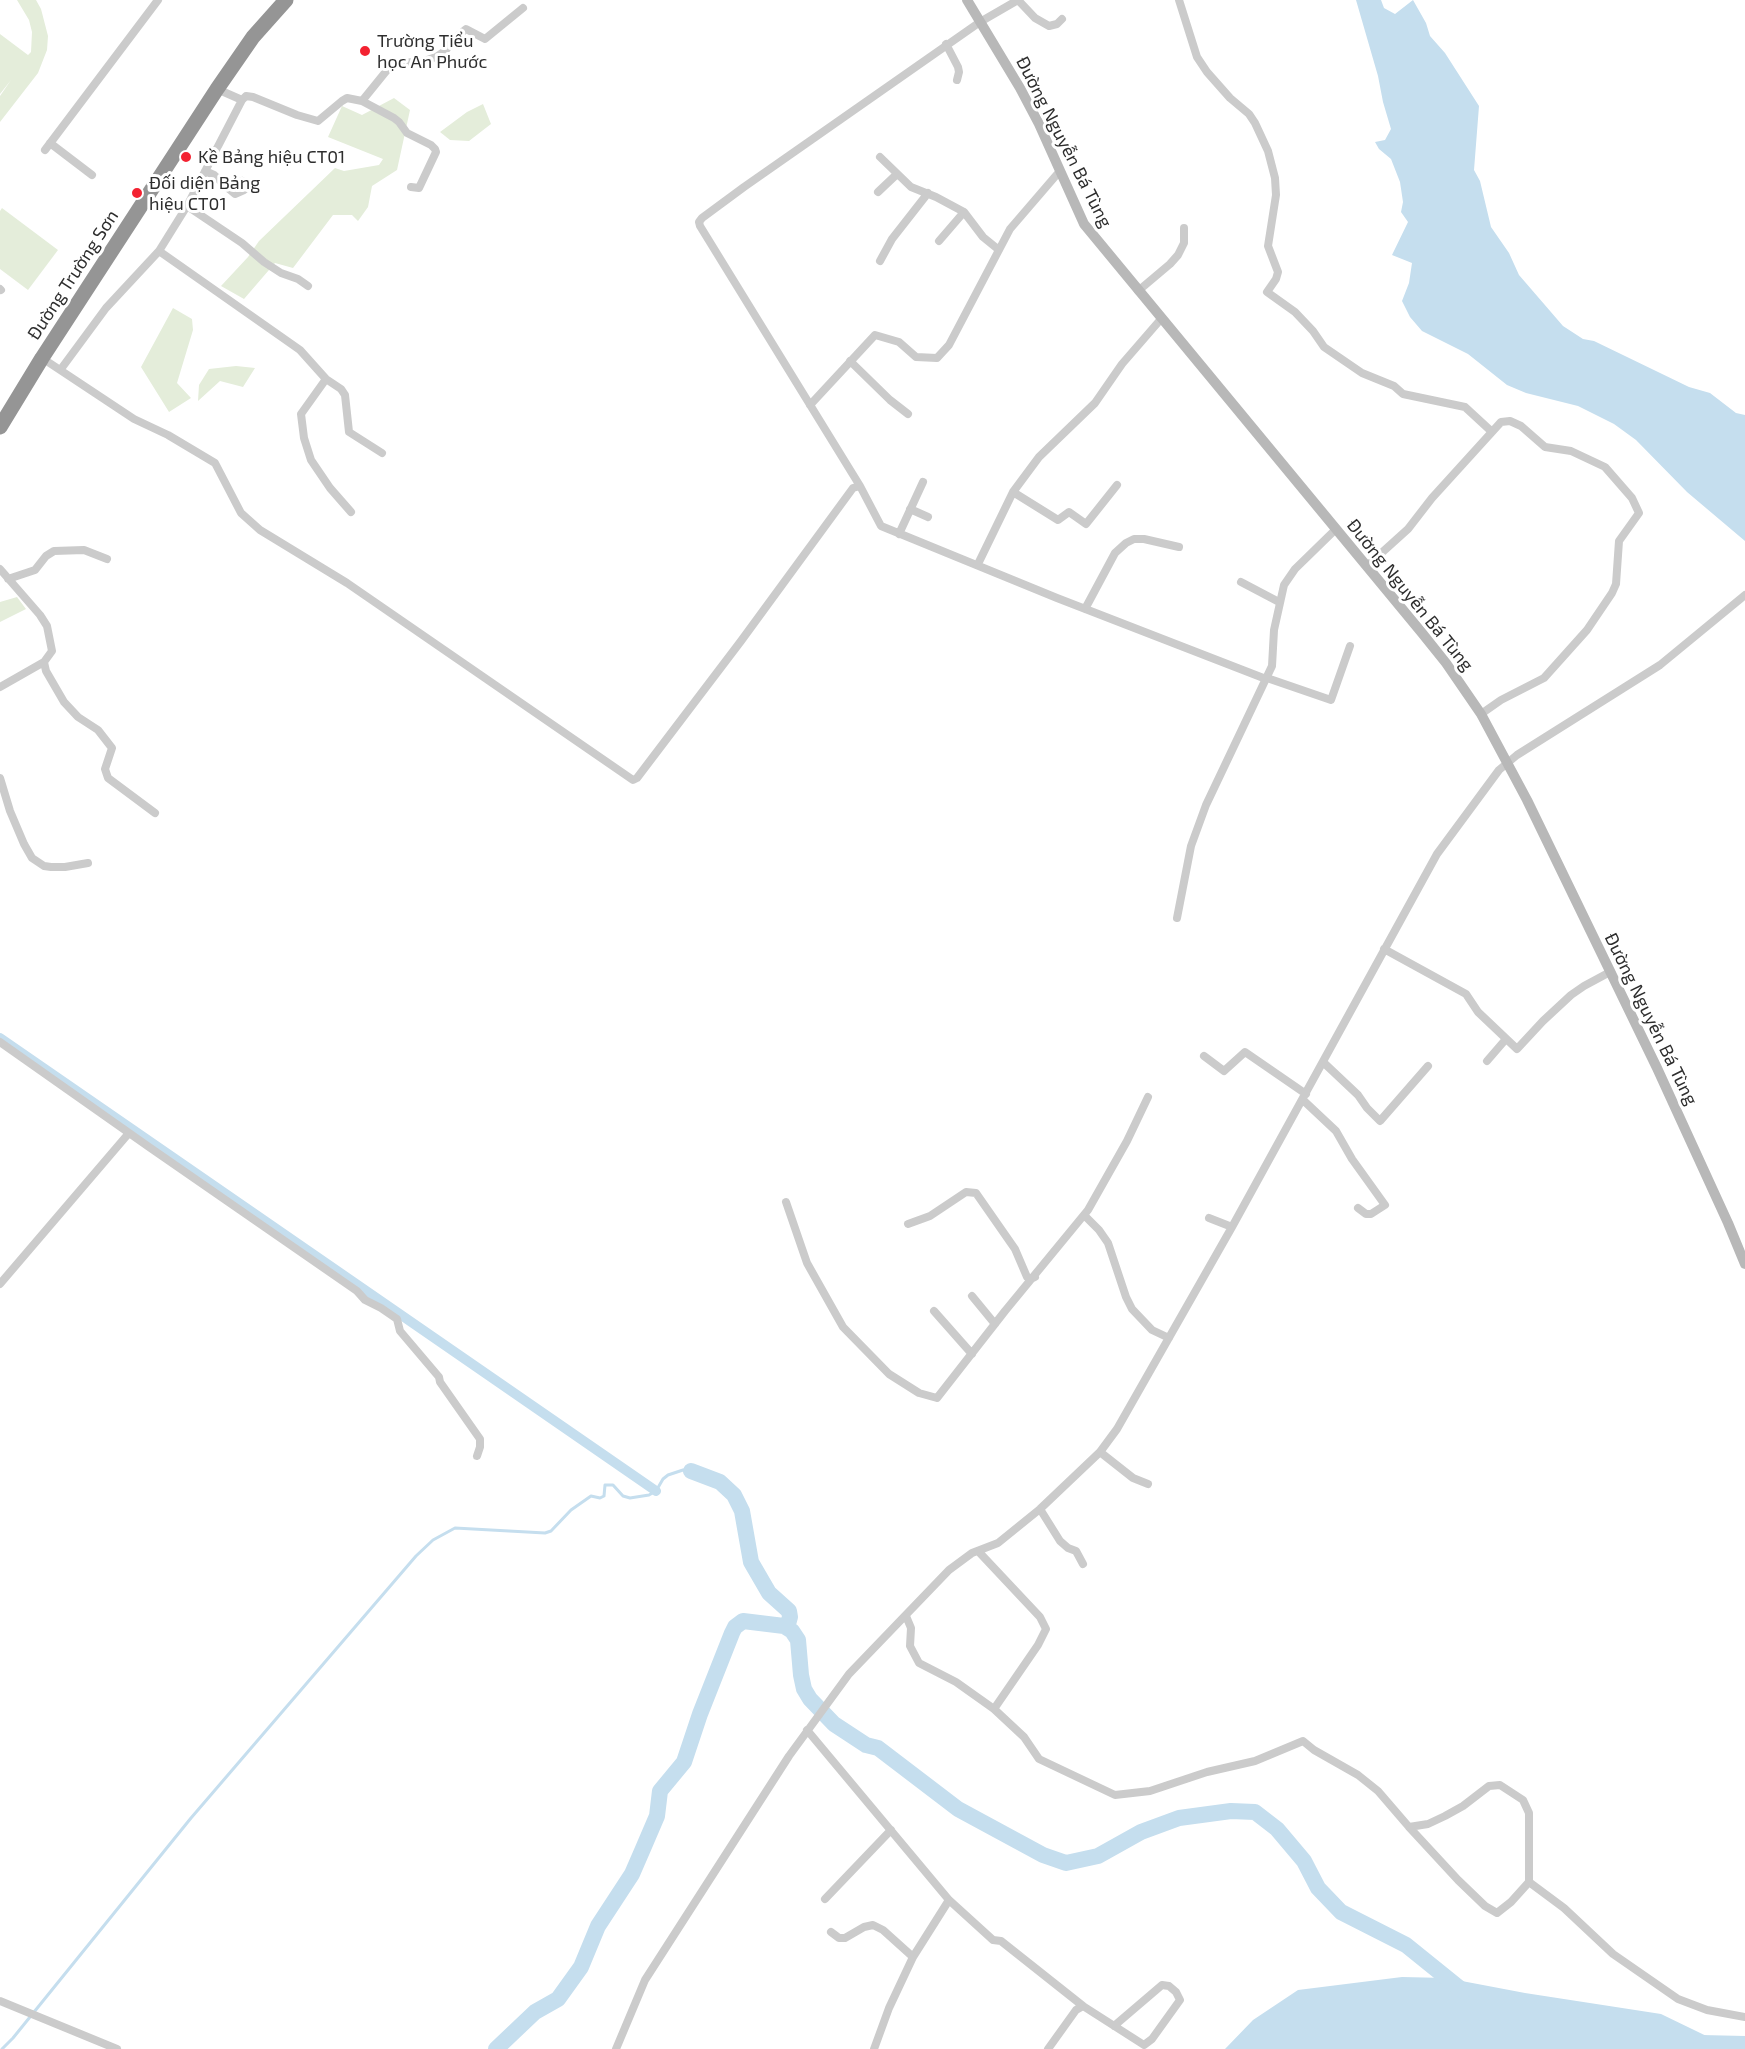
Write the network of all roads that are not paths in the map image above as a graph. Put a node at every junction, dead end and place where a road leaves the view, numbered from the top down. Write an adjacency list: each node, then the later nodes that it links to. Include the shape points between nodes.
1 (158, 0): 17 (street, via 48,146)
2 (286, 0): 10 (highway, Đường Trường Sơn, via 253,37)
3 (967, 0): 7 (main road, Đường Nguyễn Bá Tùng)
4 (1179, 0): 39 (street, via 1197,57 1230,98 1249,114 1268,151 1276,195 1268,246 1278,272 1267,292 1295,312 1333,355 1362,373 1394,386 1403,394 1465,407)
5 (523, 8): 12 (street, via 485,39 466,29 436,57 392,64)
6 (1062, 19): 7 (street, via 1049,26 1018,0)
7 (980, 22): 8 (street); 15 (main road, Đường Nguyễn Bá Tùng, via 1039,124)
8 (946, 44): 9 (street, via 958,67); 36 (street, via 699,222)
9 (957, 80)
10 (217, 89): 11 (street); 32 (highway, Đường Trường Sơn)
11 (242, 100): 12 (street, via 253,97 318,121 342,100); 14 (street)
12 (362, 101): 19 (street, via 394,118 407,133 435,149 419,188)
13 (879, 157): 16 (street)
14 (205, 171): 18 (street, via 235,194); 22 (street)
15 (1059, 172): 26 (street, via 1017,218); 30 (main road, Đường Nguyễn Bá Tùng, via 1084,225)
16 (897, 174): 20 (street); 21 (street, via 911,187)
17 (92, 175)
18 (243, 186)
19 (411, 187)
20 (879, 192)
21 (928, 194): 23 (street); 28 (street)
22 (187, 207): 27 (street); 29 (street, via 264,262)
23 (964, 212): 25 (street); 26 (street)
24 (1184, 228): 30 (street, via 1184,243 1178,255)
25 (939, 241)
26 (999, 250): 33 (street, via 948,345 937,358 916,357 899,342 875,335)
27 (159, 251): 34 (street, via 106,308); 35 (street, via 300,350)
28 (880, 261)
29 (308, 286)
30 (1138, 291): 31 (main road, Đường Nguyễn Bá Tùng)
31 (1161, 319): 44 (street, via 1095,403 1045,450); 48 (main road, Đường Nguyễn Bá Tùng)
32 (42, 358): 34 (street); 38 (highway, Đường Trường Sơn)
33 (850, 361): 36 (street); 37 (street)
34 (61, 369): 43 (street, via 134,419 216,463 241,513 260,530 347,583 633,780 854,488)
35 (326, 379): 40 (street, via 345,395 349,432); 46 (street, via 301,414 304,438 311,460)
36 (810, 405): 43 (street)
37 (908, 414)
38 (0, 427)
39 (1491, 431): 53 (street, via 1408,528); 64 (street, via 1501,422 1510,421 1545,447 1571,451 1605,467 1632,498 1638,513 1619,541 1618,575 1612,593 1587,630 1544,678)
40 (382, 453)
41 (922, 482): 45 (street)
42 (1117, 485): 44 (street, via 1086,524 1069,512 1058,520)
43 (860, 486): 49 (street, via 881,526)
44 (1013, 492): 52 (street)
45 (910, 509): 47 (street); 49 (street)
46 (351, 512)
47 (928, 517)
48 (1335, 530): 53 (main road, Đường Nguyễn Bá Tùng); 58 (street, via 1295,568)
49 (899, 534): 52 (street)
50 (1179, 547): 59 (street, via 1144,539 1126,543 1115,553)
51 (107, 559): 55 (street, via 84,550 54,551 35,570)
52 (978, 564): 59 (street)
53 (1366, 566): 64 (main road, Đường Nguyễn Bá Tùng, via 1446,663)
54 (0, 569): 55 (street)
55 (8, 579): 61 (street, via 47,626 52,651)
56 (1241, 582): 58 (street)
57 (1745, 595): 65 (street, via 1660,665)
58 (1279, 602): 62 (street)
59 (1085, 609): 62 (street)
60 (1350, 646): 62 (street, via 1331,700)
61 (44, 662): 63 (street); 67 (street, via 64,702 98,730 112,748 105,769 108,778)
62 (1267, 679): 69 (street, via 1206,805 1191,846)
63 (0, 687)
64 (1481, 714): 65 (main road, Đường Nguyễn Bá Tùng)
65 (1508, 762): 70 (street, via 1437,854); 71 (main road, Đường Nguyễn Bá Tùng)
66 (0, 778): 68 (street, via 32,858 51,867)
67 (154, 813)
68 (88, 863)
69 (1177, 918)
70 (1384, 949): 72 (street, via 1466,994); 76 (street)
71 (1612, 975): 72 (street, via 1571,995 1517,1049); 87 (main road, Đường Nguyễn Bá Tùng)
72 (1506, 1040): 75 (street)
73 (0, 1042): 80 (street)
74 (1204, 1056): 79 (street, via 1224,1071 1245,1052)
75 (1487, 1061)
76 (1323, 1062): 77 (street, via 1380,1121); 79 (street)
77 (1428, 1066)
78 (1148, 1097): 83 (street)
79 (1304, 1097): 82 (street, via 1336,1131 1385,1204 1371,1214); 86 (street)
80 (129, 1133): 89 (street); 96 (street, via 397,1319 400,1331 439,1377 480,1439)
81 (786, 1202): 94 (street, via 807,1263 843,1327 889,1374 938,1398)
82 (1358, 1208)
83 (1084, 1215): 88 (street); 93 (street, via 1108,1243 1132,1309 1152,1330)
84 (1209, 1218): 86 (street)
85 (908, 1224): 88 (street, via 930,1216 966,1192 976,1193 1015,1249 1027,1277)
86 (1232, 1227): 93 (street)
87 (1745, 1264)
88 (1035, 1277): 92 (street)
89 (0, 1284)
90 (972, 1296): 92 (street)
91 (934, 1311): 94 (street)
92 (995, 1324): 94 (street)
93 (1169, 1338): 95 (street)
94 (972, 1354)
95 (1100, 1452): 97 (street, via 1133,1478); 98 (street)
96 (477, 1456)
97 (1148, 1484)
98 (1040, 1509): 99 (street, via 998,1543); 100 (street, via 1060,1541 1076,1551)
99 (978, 1551): 101 (street, via 949,1570); 102 (street, via 1040,1617 1046,1629)
100 (1083, 1564)
101 (906, 1616): 102 (street, via 911,1628 910,1646 919,1663 956,1682); 103 (street, via 849,1674)
102 (994, 1709): 104 (street, via 1040,1758 1115,1795 1150,1791 1255,1761 1303,1741 1358,1774)
103 (807, 1731): 105 (street); 116 (street, via 645,1980)
104 (1409, 1827): 106 (street, via 1485,1906 1497,1913); 106 (street, via 1428,1824 1463,1806 1489,1786 1500,1785 1523,1800 1528,1813)
105 (891, 1830): 107 (street); 108 (street)
106 (1529, 1882): 113 (street, via 1564,1908 1613,1954 1678,1999 1707,2010)
107 (825, 1899)
108 (949, 1900): 110 (street); 112 (street, via 993,1940 1001,1941)
109 (831, 1932): 110 (street, via 845,1938 873,1925)
110 (913, 1957): 117 (street)
111 (0, 2001): 115 (street)
112 (1083, 2006): 114 (street); 118 (street)
113 (1745, 2017)
114 (1114, 2026): 114 (street, via 1144,2045 1180,2000 1169,1986 1162,1985)
115 (117, 2049)
116 (616, 2049)
117 (874, 2049)
118 (1048, 2049)

